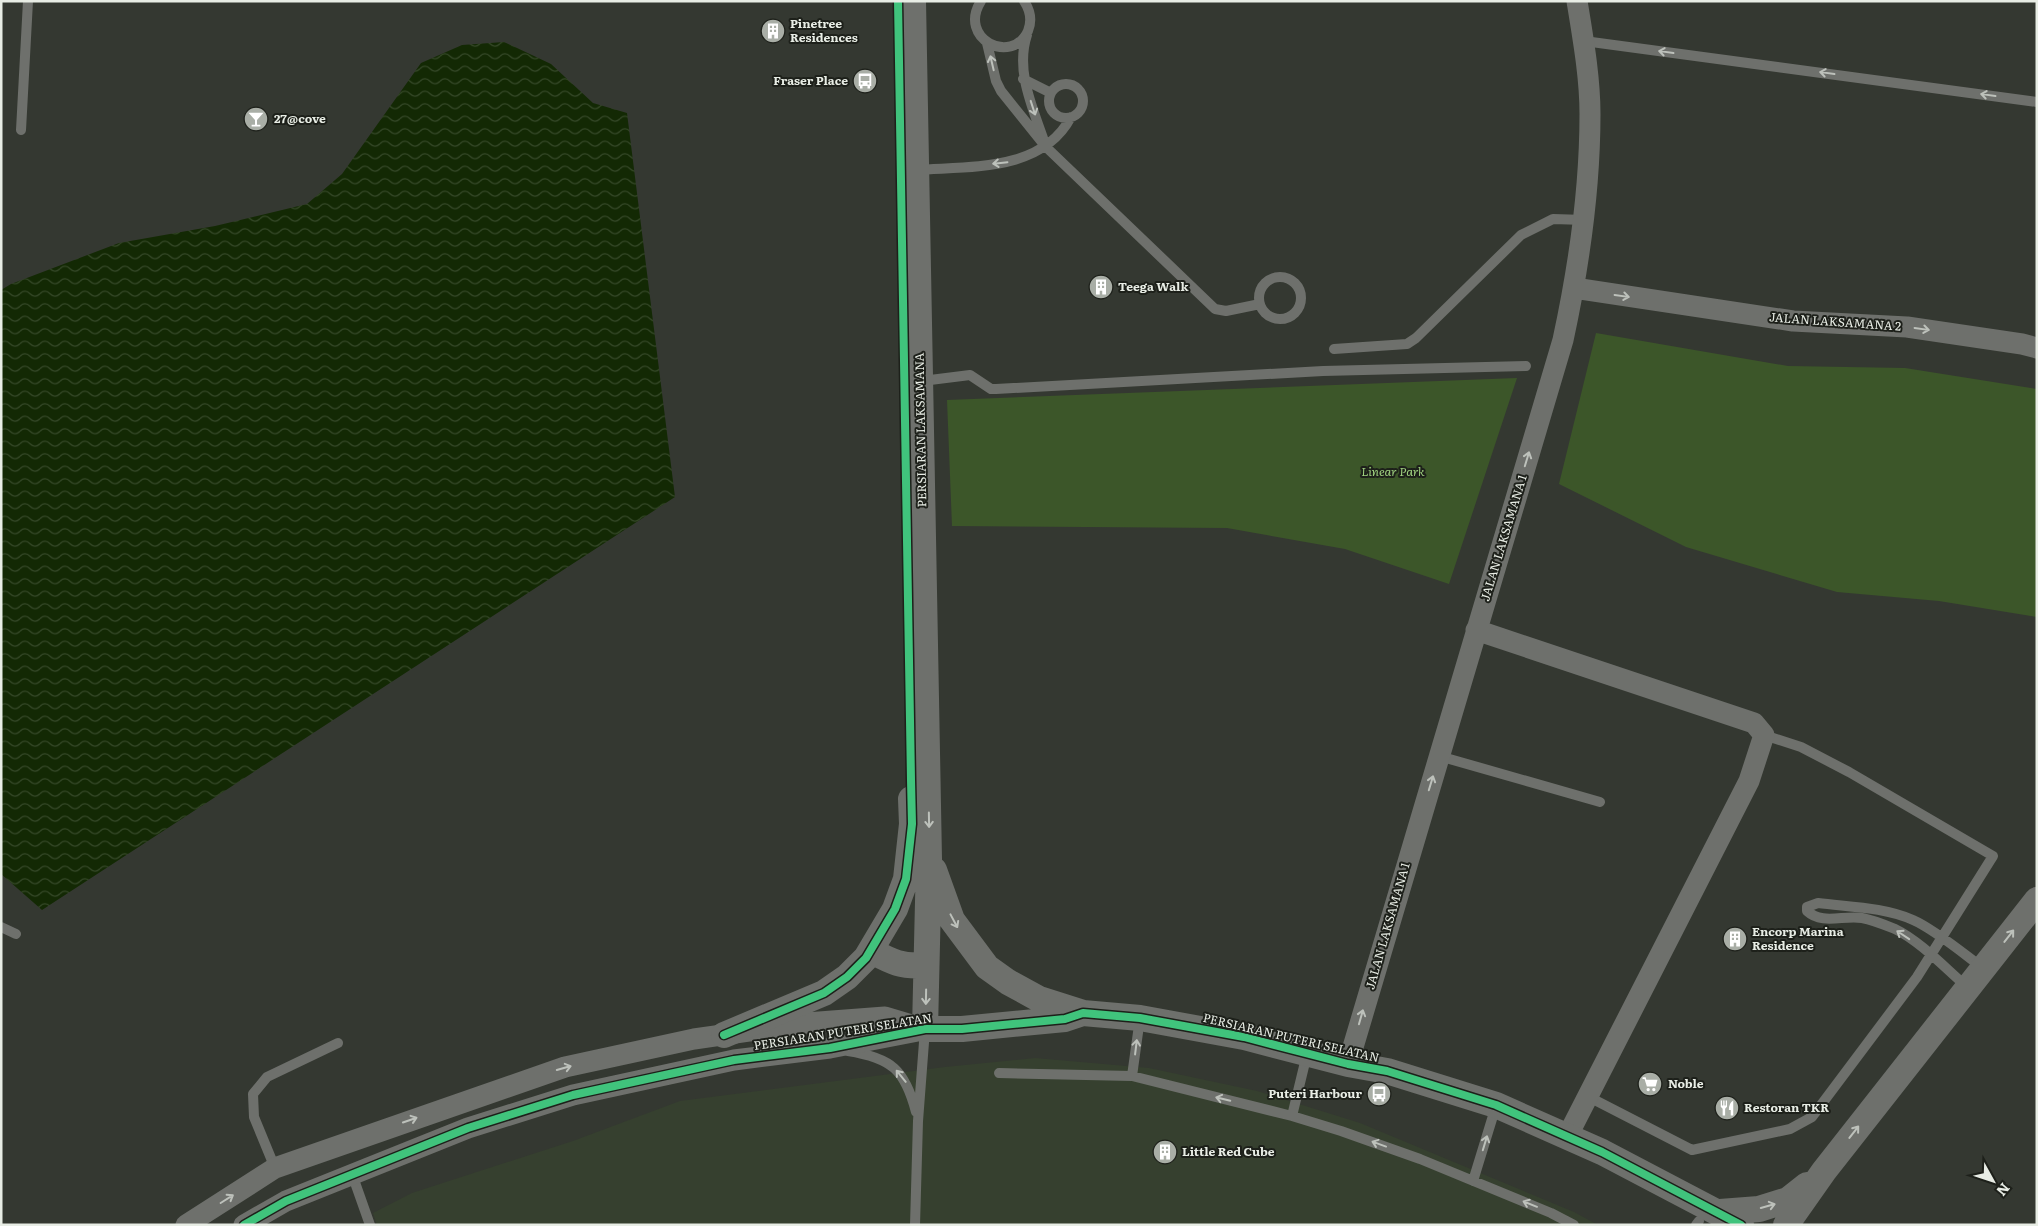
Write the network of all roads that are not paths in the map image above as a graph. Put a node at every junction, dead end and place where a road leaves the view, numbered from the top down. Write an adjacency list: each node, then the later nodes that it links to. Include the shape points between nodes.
1 (28, 1): 14 (lane)
2 (898, 1): 33 (street, via 912,824 906,879 895,909)
3 (913, 1): 16 (street, PERSIARAN LAKSAMANA)
4 (981, 1): 9 (lane, via 974,21 976,30)
5 (1024, 1): 7 (lane, via 1029,10)
6 (1577, 1): 8 (street, JALAN LAKSAMANA 1)
7 (1030, 27): 9 (lane, via 1012,46); 10 (lane, via 1023,47)
8 (1584, 41): 12 (lane, one-way to 8); 17 (street, JALAN LAKSAMANA 1, via 1590,114)
9 (987, 43): 15 (lane, one-way to 9, via 1001,91)
10 (1024, 78): 11 (lane); 15 (lane, one-way to 15)
11 (1051, 93): 13 (lane, via 1051,109 1060,116); 13 (lane, via 1064,84 1079,90 1082,105)
12 (2037, 102)
13 (1071, 117): 15 (lane)
14 (21, 130)
15 (1046, 147): 16 (lane, one-way to 16, via 1009,162); 19 (lane, via 1215,309 1226,311)
16 (917, 170): 23 (street, PERSIARAN LAKSAMANA)
17 (1585, 220): 18 (street, JALAN LAKSAMANA 1); 21 (lane, via 1544,221 1521,235 1407,344)
18 (1574, 288): 20 (street, JALAN LAKSAMANA 2, one-way to 20, via 1793,321 1907,327); 24 (street, JALAN LAKSAMANA 1, one-way to 18, via 1563,340)
19 (1260, 304): 19 (lane, via 1261,289 1272,279 1286,278 1301,292 1299,307 1289,317 1268,315)
20 (2037, 348)
21 (1334, 349)
22 (1526, 366): 23 (lane, via 1323,371 996,389 970,375)
23 (921, 381): 28 (street, PERSIARAN LAKSAMANA, one-way to 28)
24 (1476, 630): 25 (street, via 1754,724); 26 (street, JALAN LAKSAMANA 1)
25 (1764, 735): 32 (lane, via 1801,747 1849,772 1993,856); 47 (street, via 1749,781)
26 (1439, 756): 27 (lane); 44 (street, JALAN LAKSAMANA 1, one-way to 26)
27 (1600, 802)
28 (929, 859): 35 (street, PERSIARAN LAKSAMANA); 37 (street, one-way to 37, via 952,920 987,967 1039,999)
29 (2037, 900): 36 (street, one-way to 29)
30 (1, 928): 31 (lane)
31 (16, 934)
32 (1941, 938): 34 (lane); 34 (lane, one-way to 32, via 1896,930 1861,918 1820,918 1806,911 1807,907 1818,904 1887,911 1915,920); 36 (lane)
33 (871, 950): 35 (street, via 897,964 909,967); 40 (street, via 847,977 824,993)
34 (1930, 956): 36 (lane); 47 (lane, via 1812,1117 1790,1129 1692,1150)
35 (926, 965): 39 (street, PERSIARAN LAKSAMANA, one-way to 39)
36 (1975, 978): 53 (street, one-way to 36)
37 (1083, 1013): 38 (street, PERSIARAN PUTERI SELATAN); 39 (street, PERSIARAN PUTERI SELATAN, via 1064,1019 962,1029)
38 (1140, 1018): 43 (street, PERSIARAN PUTERI SELATAN, via 1244,1037); 46 (lane, one-way to 38)
39 (925, 1029): 40 (street, PERSIARAN PUTERI SELATAN, via 885,1017 806,1023); 42 (street, PERSIARAN PUTERI SELATAN); 50 (lane)
40 (724, 1035): 52 (street, PERSIARAN PUTERI SELATAN, one-way to 40, via 565,1067)
41 (338, 1042): 52 (lane, via 267,1077 253,1094 254,1117)
42 (830, 1048): 50 (lane, one-way to 42, via 910,1089 889,1063 866,1054); 54 (street, PERSIARAN PUTERI SELATAN, via 734,1060 573,1095 468,1128)
43 (1307, 1053): 44 (street, PERSIARAN PUTERI SELATAN); 49 (lane)
44 (1348, 1064): 48 (street, PERSIARAN PUTERI SELATAN, via 1387,1071)
45 (999, 1073): 46 (lane)
46 (1132, 1076): 49 (lane, one-way to 46)
47 (1588, 1096): 51 (street)
48 (1496, 1105): 51 (street, PERSIARAN PUTERI SELATAN); 55 (lane, one-way to 48)
49 (1292, 1116): 55 (lane, one-way to 49, via 1420,1159)
50 (918, 1120): 61 (lane)
51 (1567, 1137): 57 (street, PERSIARAN PUTERI SELATAN, via 1602,1152)
52 (275, 1168): 56 (street); 58 (street, PERSIARAN PUTERI SELATAN, one-way to 52)
53 (1824, 1171): 57 (street, one-way to 53, via 1788,1200); 63 (street)
54 (352, 1174): 56 (street, PERSIARAN PUTERI SELATAN); 60 (lane)
55 (1473, 1181): 62 (lane, one-way to 55)
56 (286, 1200): 59 (street, PERSIARAN PUTERI SELATAN)
57 (1714, 1221)
58 (186, 1225)
59 (244, 1225)
60 (370, 1225)
61 (915, 1225)
62 (1574, 1225)
63 (1786, 1225)

